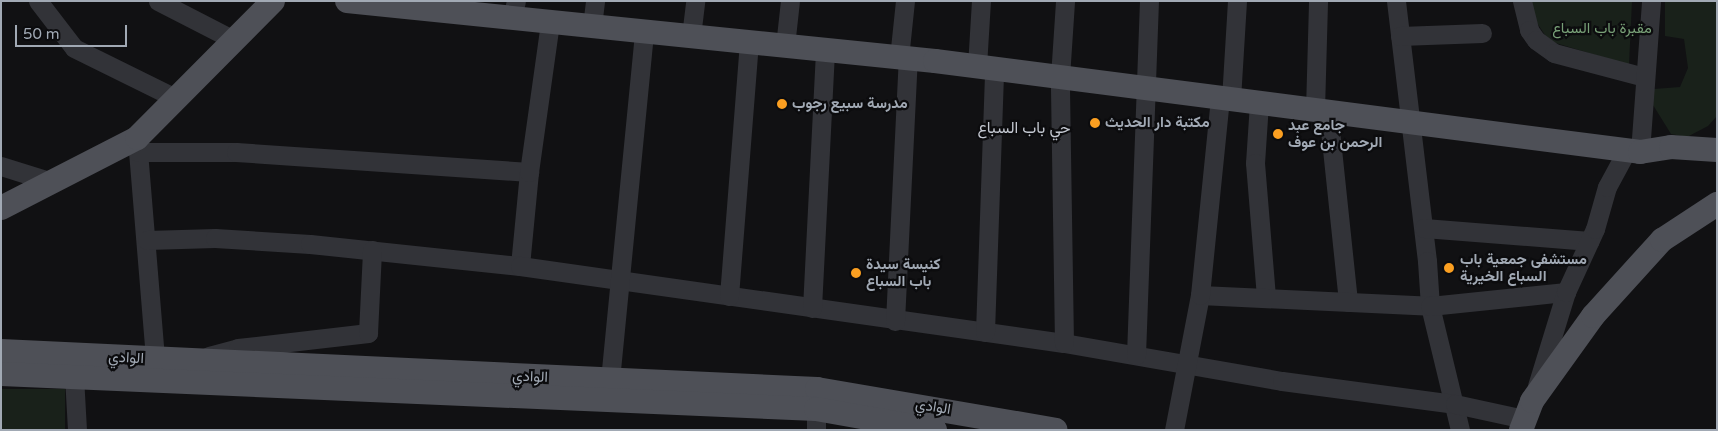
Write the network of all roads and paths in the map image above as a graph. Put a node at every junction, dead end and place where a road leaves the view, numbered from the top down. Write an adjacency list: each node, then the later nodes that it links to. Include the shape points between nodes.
1 (158, 1): 25 (street)
2 (273, 1): 25 (main road)
3 (347, 1): 17 (main road)
4 (595, 1): 20 (street)
5 (695, 1): 23 (street)
6 (790, 1): 27 (street)
7 (905, 1): 29 (street)
8 (981, 1): 30 (street)
9 (1065, 1): 31 (street)
10 (1149, 1): 33 (street)
11 (1237, 1): 35 (street)
12 (1318, 1): 37 (street)
13 (1396, 1): 24 (street)
14 (1522, 1): 32 (street, via 1529,30 1536,40 1554,53)
15 (1651, 1): 32 (street)
16 (40, 2): 34 (street, via 74,48)
17 (421, 5): 18 (main road)
18 (514, 10): 19 (main road)
19 (550, 22): 20 (main road); 43 (street)
20 (592, 26): 21 (main road)
21 (644, 32): 23 (main road); 52 (street)
22 (1482, 33): 24 (street)
23 (691, 36): 26 (main road)
24 (1400, 36): 38 (street)
25 (234, 40): 34 (main road)
26 (749, 42): 27 (main road); 55 (street)
27 (785, 46): 28 (main road)
28 (825, 50): 29 (main road); 59 (street)
29 (904, 58): 30 (main road); 60 (street)
30 (985, 68): 31 (main road); 61 (street)
31 (1060, 77): 33 (main road); 62 (street)
32 (1644, 77): 41 (street)
33 (1144, 88): 35 (main road); 64 (street)
34 (175, 98): 39 (main road)
35 (1225, 98): 36 (main road); 54 (street)
36 (1259, 103): 37 (main road); 56 (street, via 1254,163)
37 (1321, 111): 38 (main road); 57 (street)
38 (1412, 122): 41 (main road); 47 (street)
39 (137, 145): 43 (street); 44 (main road); 48 (street)
40 (1717, 150): 41 (main road, via 1671,147)
41 (1634, 151): 49 (street, via 1607,187)
42 (1, 166): 44 (street)
43 (530, 172): 51 (street)
44 (52, 182): 46 (main road)
45 (1717, 204): 73 (main road, via 1662,240 1593,316)
46 (1, 208)
47 (1424, 228): 49 (street); 58 (street)
48 (147, 240): 50 (street, via 215,238); 65 (street)
49 (1590, 241): 53 (street)
50 (372, 250): 51 (street); 66 (street, via 368,333 238,348)
51 (520, 266): 52 (street)
52 (622, 279): 55 (street); 70 (street)
53 (1566, 292): 58 (street); 73 (street)
54 (1200, 295): 56 (street); 67 (street)
55 (729, 296): 59 (street)
56 (1266, 298): 57 (street)
57 (1348, 302): 58 (street)
58 (1430, 306): 71 (street)
59 (812, 308): 60 (street)
60 (895, 321): 61 (street)
61 (985, 332): 62 (street)
62 (1064, 343): 64 (street)
63 (1, 351): 65 (main road, الوادي)
64 (1136, 355): 67 (street)
65 (155, 359): 66 (main road, الوادي)
66 (189, 361): 70 (main road, الوادي)
67 (1188, 365): 71 (street); 77 (street)
68 (1, 374): 69 (main road, الوادي)
69 (74, 376): 72 (main road, الوادي); 74 (street)
70 (610, 380): 76 (main road, الوادي, via 817,389)
71 (1455, 404): 73 (street); 78 (street)
72 (816, 419): 75 (main road, الوادي)
73 (1521, 420)
74 (77, 430)
75 (935, 430)
76 (1056, 430)
77 (1174, 430)
78 (1460, 430)

